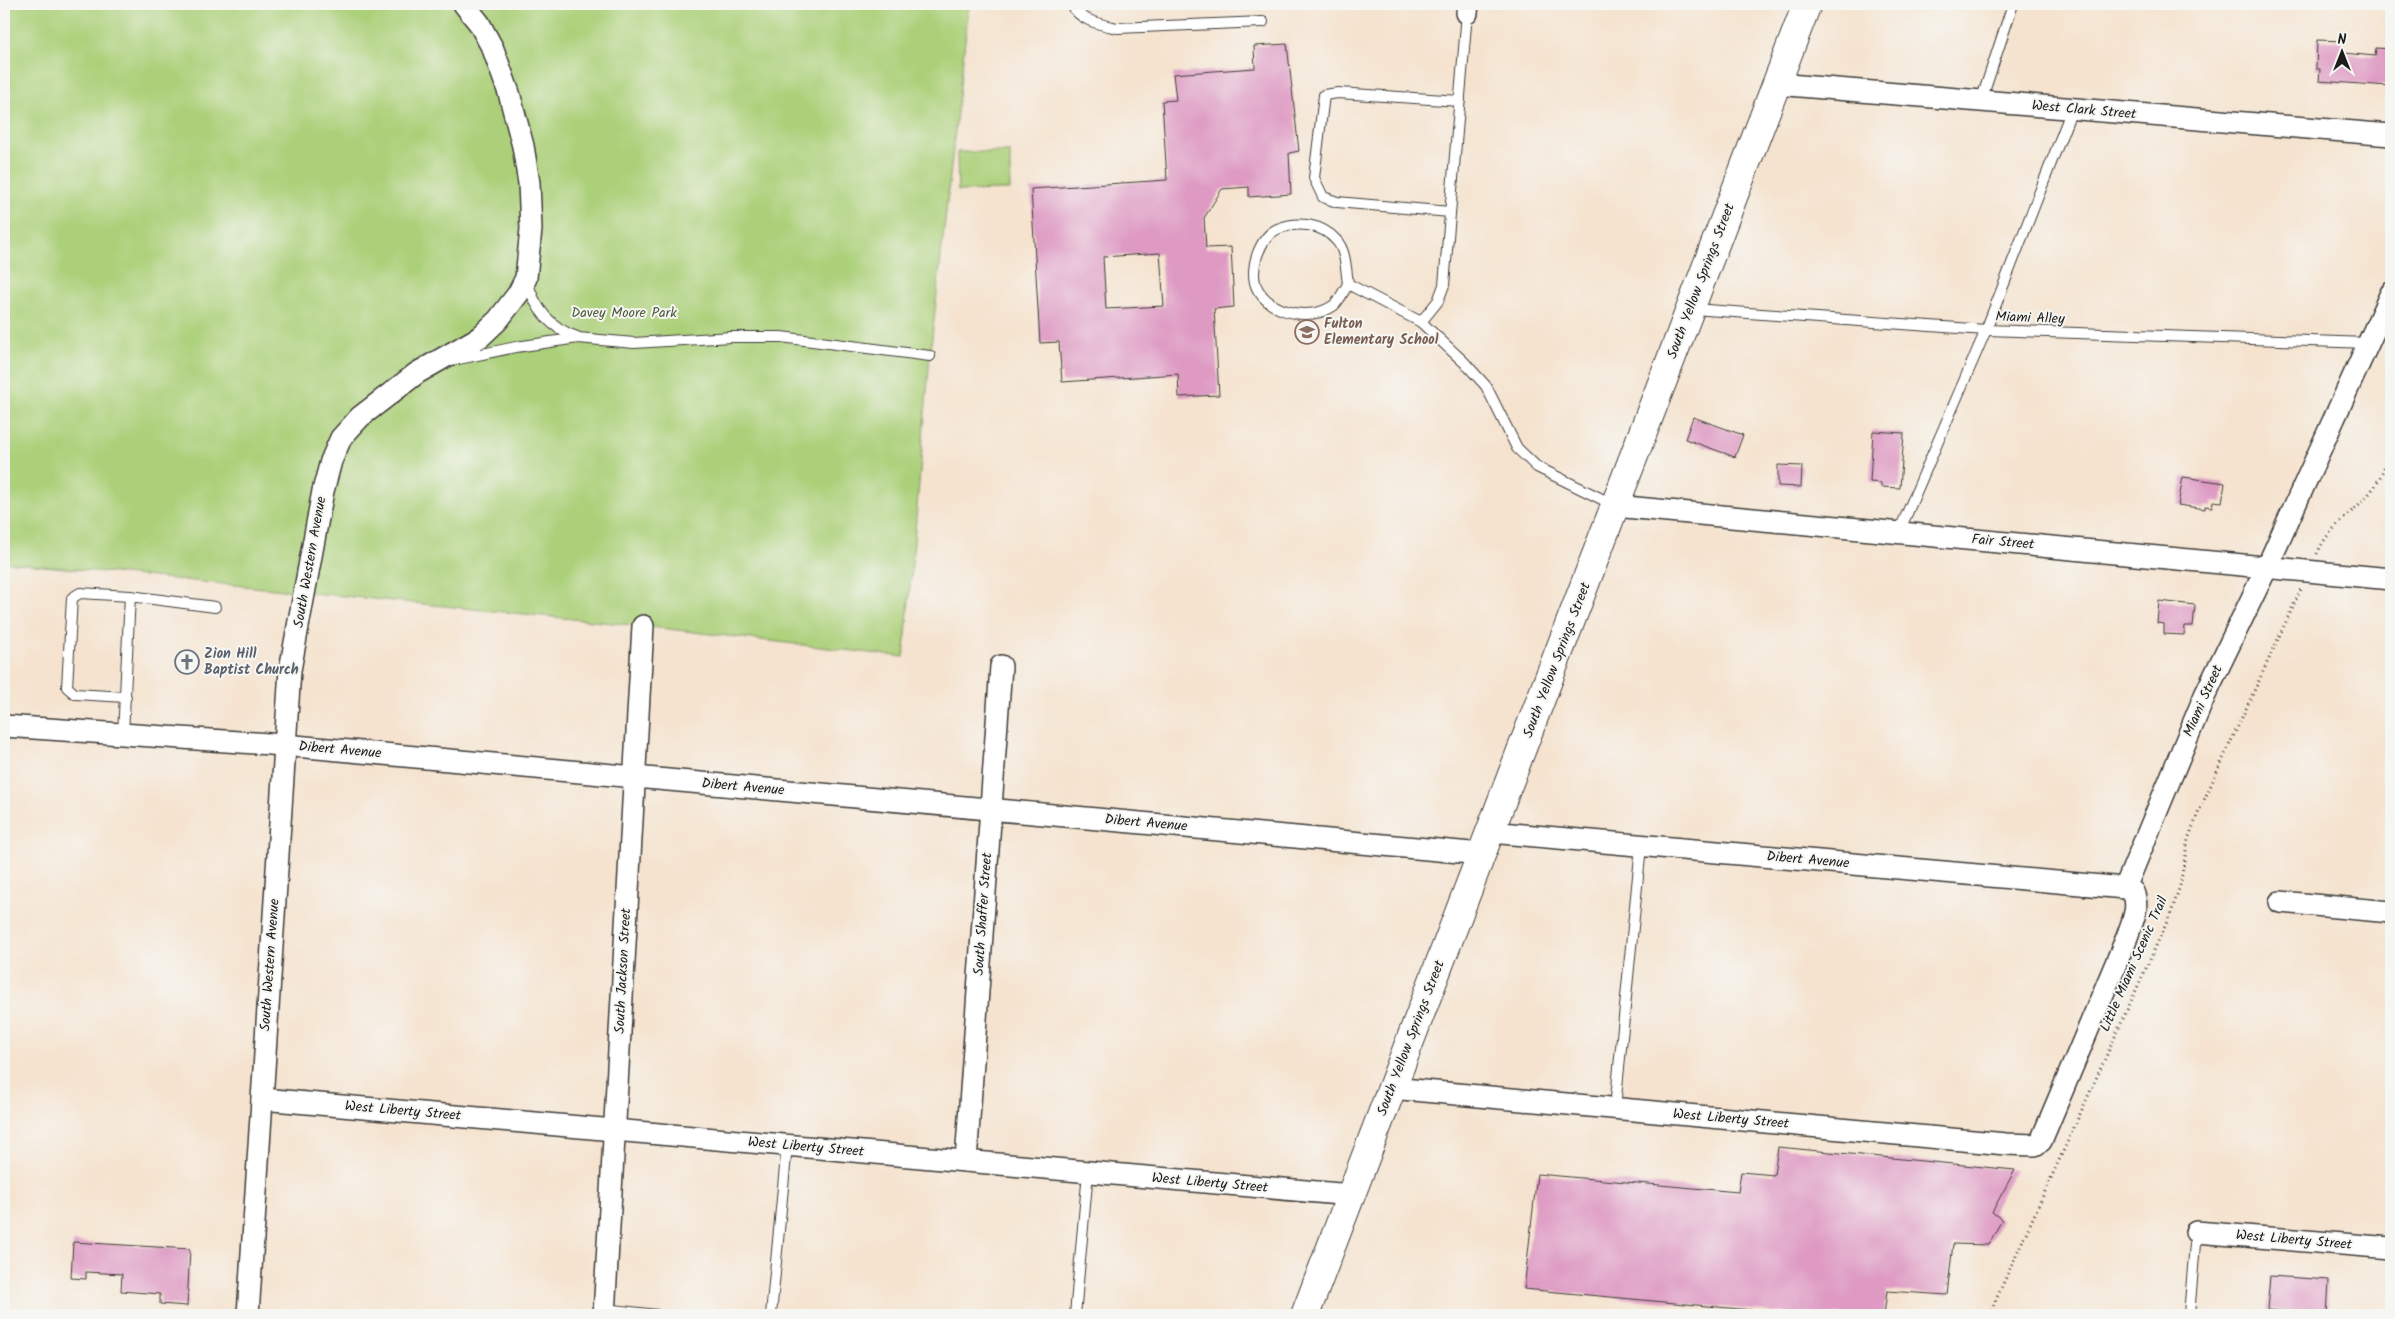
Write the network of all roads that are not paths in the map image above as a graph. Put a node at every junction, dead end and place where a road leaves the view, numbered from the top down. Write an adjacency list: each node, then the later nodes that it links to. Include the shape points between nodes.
1 (464, 4): 13 (street, South Western Avenue, via 493,48 523,146 531,229)
2 (1071, 4): 6 (lane, via 1076,13 1089,20 1117,28)
3 (1807, 4): 7 (main road, South Yellow Springs Street)
4 (2013, 4): 9 (lane)
5 (1468, 8): 8 (lane)
6 (1263, 22)
7 (1776, 84): 9 (street, West Clark Street); 16 (main road, South Yellow Springs Street)
8 (1460, 101): 12 (lane); 12 (lane, via 1324,95 1314,178 1323,197 1337,202)
9 (1981, 101): 10 (street, West Clark Street)
10 (2072, 109): 11 (street, West Clark Street); 18 (lane)
11 (2391, 135)
12 (1450, 212): 17 (lane, via 1444,285 1438,301)
13 (526, 278): 19 (lane, via 531,295 548,320 563,332); 22 (street, South Western Avenue, via 518,294 480,338)
14 (1348, 284): 14 (lane, via 1335,305 1314,314 1295,314 1274,305 1258,289 1254,268 1259,248 1273,230 1292,223 1318,227 1337,240 1345,259); 17 (lane)
15 (2391, 293): 20 (street, Miami Street)
16 (1690, 309): 18 (lane, Miami Alley); 23 (main road, South Yellow Springs Street)
17 (1421, 322): 23 (lane, via 1486,386 1517,448 1537,467)
18 (1986, 330): 20 (lane, Miami Alley); 24 (lane)
19 (578, 338): 21 (lane, via 634,343 781,337); 22 (lane)
20 (2369, 343): 25 (street, Miami Street)
21 (930, 356)
22 (436, 364): 34 (street, South Western Avenue, via 417,374 360,417 341,438 331,461 290,670)
23 (1615, 506): 24 (street, Fair Street); 37 (main road, South Yellow Springs Street)
24 (1899, 532): 25 (street, Fair Street)
25 (2267, 567): 26 (street, Fair Street); 39 (street, Miami Street, via 2205,695)
26 (2391, 580)
27 (130, 596): 28 (lane); 31 (lane); 31 (lane, via 80,593 72,598 67,687 75,694)
28 (215, 607)
29 (643, 626): 35 (street, South Jackson Street)
30 (1001, 666): 36 (street, South Shaffer Street)
31 (126, 697): 33 (lane)
32 (4, 726): 33 (street, Dibert Avenue)
33 (123, 734): 34 (street, Dibert Avenue)
34 (284, 745): 35 (street, Dibert Avenue); 43 (street, South Western Avenue)
35 (635, 777): 36 (street, Dibert Avenue); 45 (street, South Jackson Street)
36 (991, 809): 37 (street, Dibert Avenue); 47 (street, South Shaffer Street)
37 (1486, 843): 38 (street, Dibert Avenue); 42 (main road, South Yellow Springs Street)
38 (1641, 846): 39 (street, Dibert Avenue); 44 (lane)
39 (2125, 888): 44 (street, West Liberty Street, via 2133,892 2136,900 2136,913 2128,937 2041,1141 2035,1144)
40 (2280, 902): 41 (street)
41 (2391, 912)
42 (1391, 1088): 44 (street, West Liberty Street); 49 (main road, South Yellow Springs Street)
43 (262, 1099): 45 (street, West Liberty Street); 53 (street, South Western Avenue)
44 (1615, 1108)
45 (614, 1130): 46 (street, West Liberty Street); 52 (street, South Jackson Street)
46 (787, 1145): 47 (street, West Liberty Street); 55 (lane)
47 (966, 1161): 48 (street, West Liberty Street)
48 (1088, 1172): 49 (street, West Liberty Street); 56 (lane)
49 (1351, 1195): 57 (main road, South Yellow Springs Street)
50 (2196, 1232): 51 (street, West Liberty Street); 58 (lane)
51 (2391, 1248)
52 (604, 1312): 54 (lane)
53 (248, 1315)
54 (657, 1315)
55 (771, 1315)
56 (1075, 1315)
57 (1305, 1315)
58 (2189, 1315)

